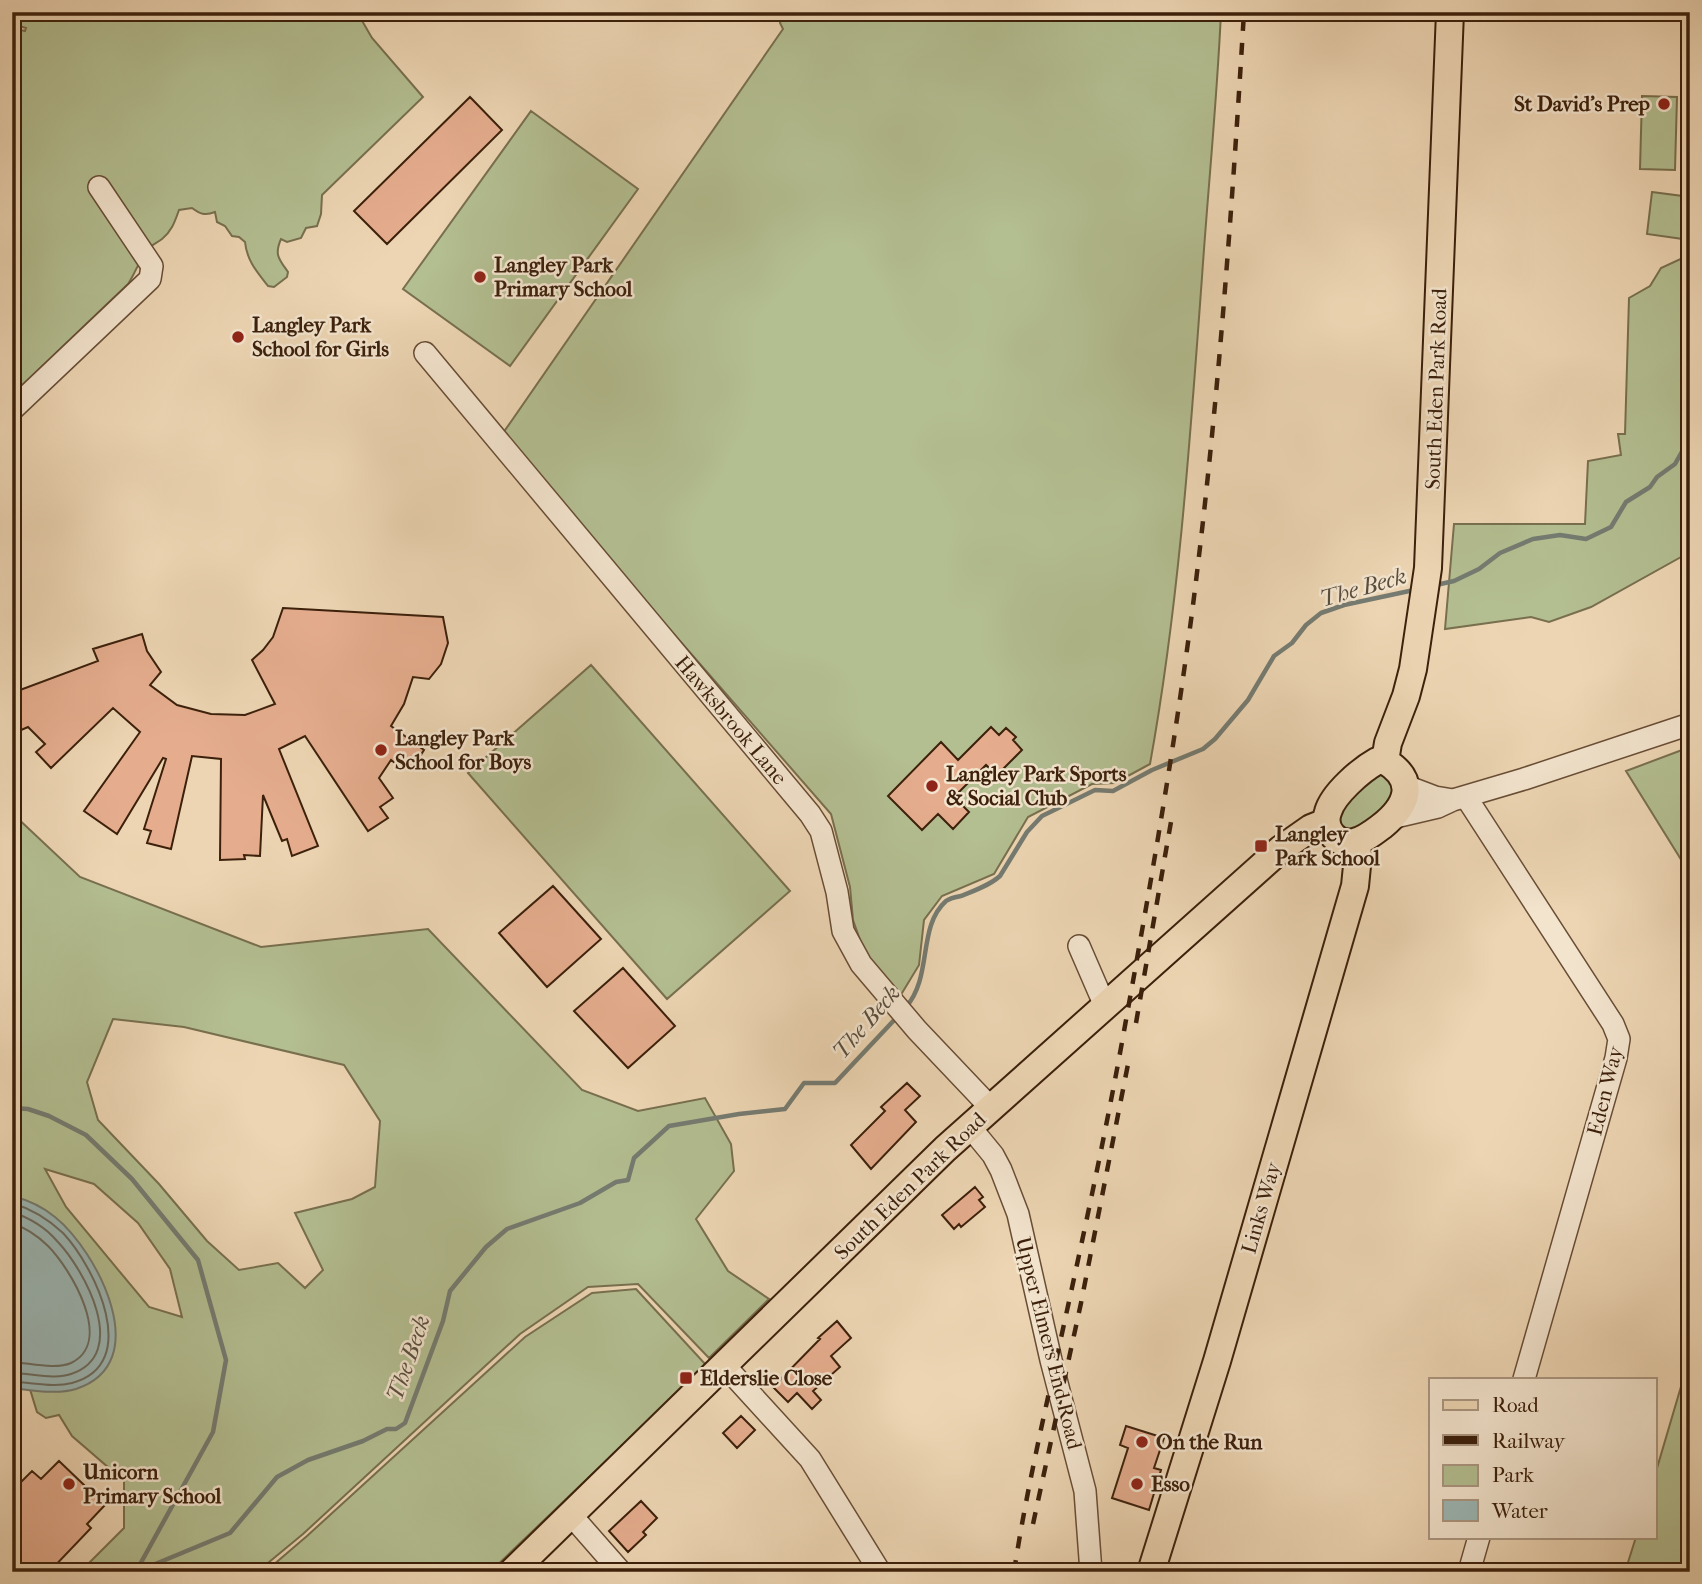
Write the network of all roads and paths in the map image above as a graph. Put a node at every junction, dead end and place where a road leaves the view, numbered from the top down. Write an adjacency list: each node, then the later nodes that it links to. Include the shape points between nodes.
1 (1450, 12): 6 (main road, South Eden Park Road, via 1428,568 1413,669)
2 (99, 187): 4 (street, via 153,272)
3 (425, 354): 14 (street, Hawksbrook Lane, via 810,814 821,831 843,931 861,964)
4 (12, 410)
5 (1690, 724): 8 (street)
6 (1385, 761): 7 (main road, via 1399,772); 10 (main road, via 1377,761 1357,775 1329,808)
7 (1406, 786): 8 (street, via 1436,797); 9 (main road, via 1402,807)
8 (1459, 798): 9 (street); 17 (street, Eden Way, via 1619,1039)
9 (1391, 818): 11 (main road)
10 (1326, 822): 11 (main road, via 1340,841); 13 (main road, South Eden Park Road, via 1281,849)
11 (1357, 842): 24 (main road, Links Way, via 1355,887 1214,1373)
12 (1079, 946): 13 (street)
13 (1105, 1006): 14 (main road, South Eden Park Road)
14 (991, 1108): 15 (main road, South Eden Park Road)
15 (970, 1127): 16 (main road, South Eden Park Road); 23 (street, Upper Elmers End Road, via 993,1155 1018,1214 1079,1463 1088,1511)
16 (725, 1366): 18 (main road, South Eden Park Road); 22 (street, via 810,1459)
17 (1524, 1378)
18 (571, 1515): 20 (main road, South Eden Park Road); 21 (street)
19 (1479, 1538): 25 (street)
20 (512, 1572)
21 (621, 1572)
22 (880, 1572)
23 (1091, 1572)
24 (1151, 1572)
25 (1469, 1572)

